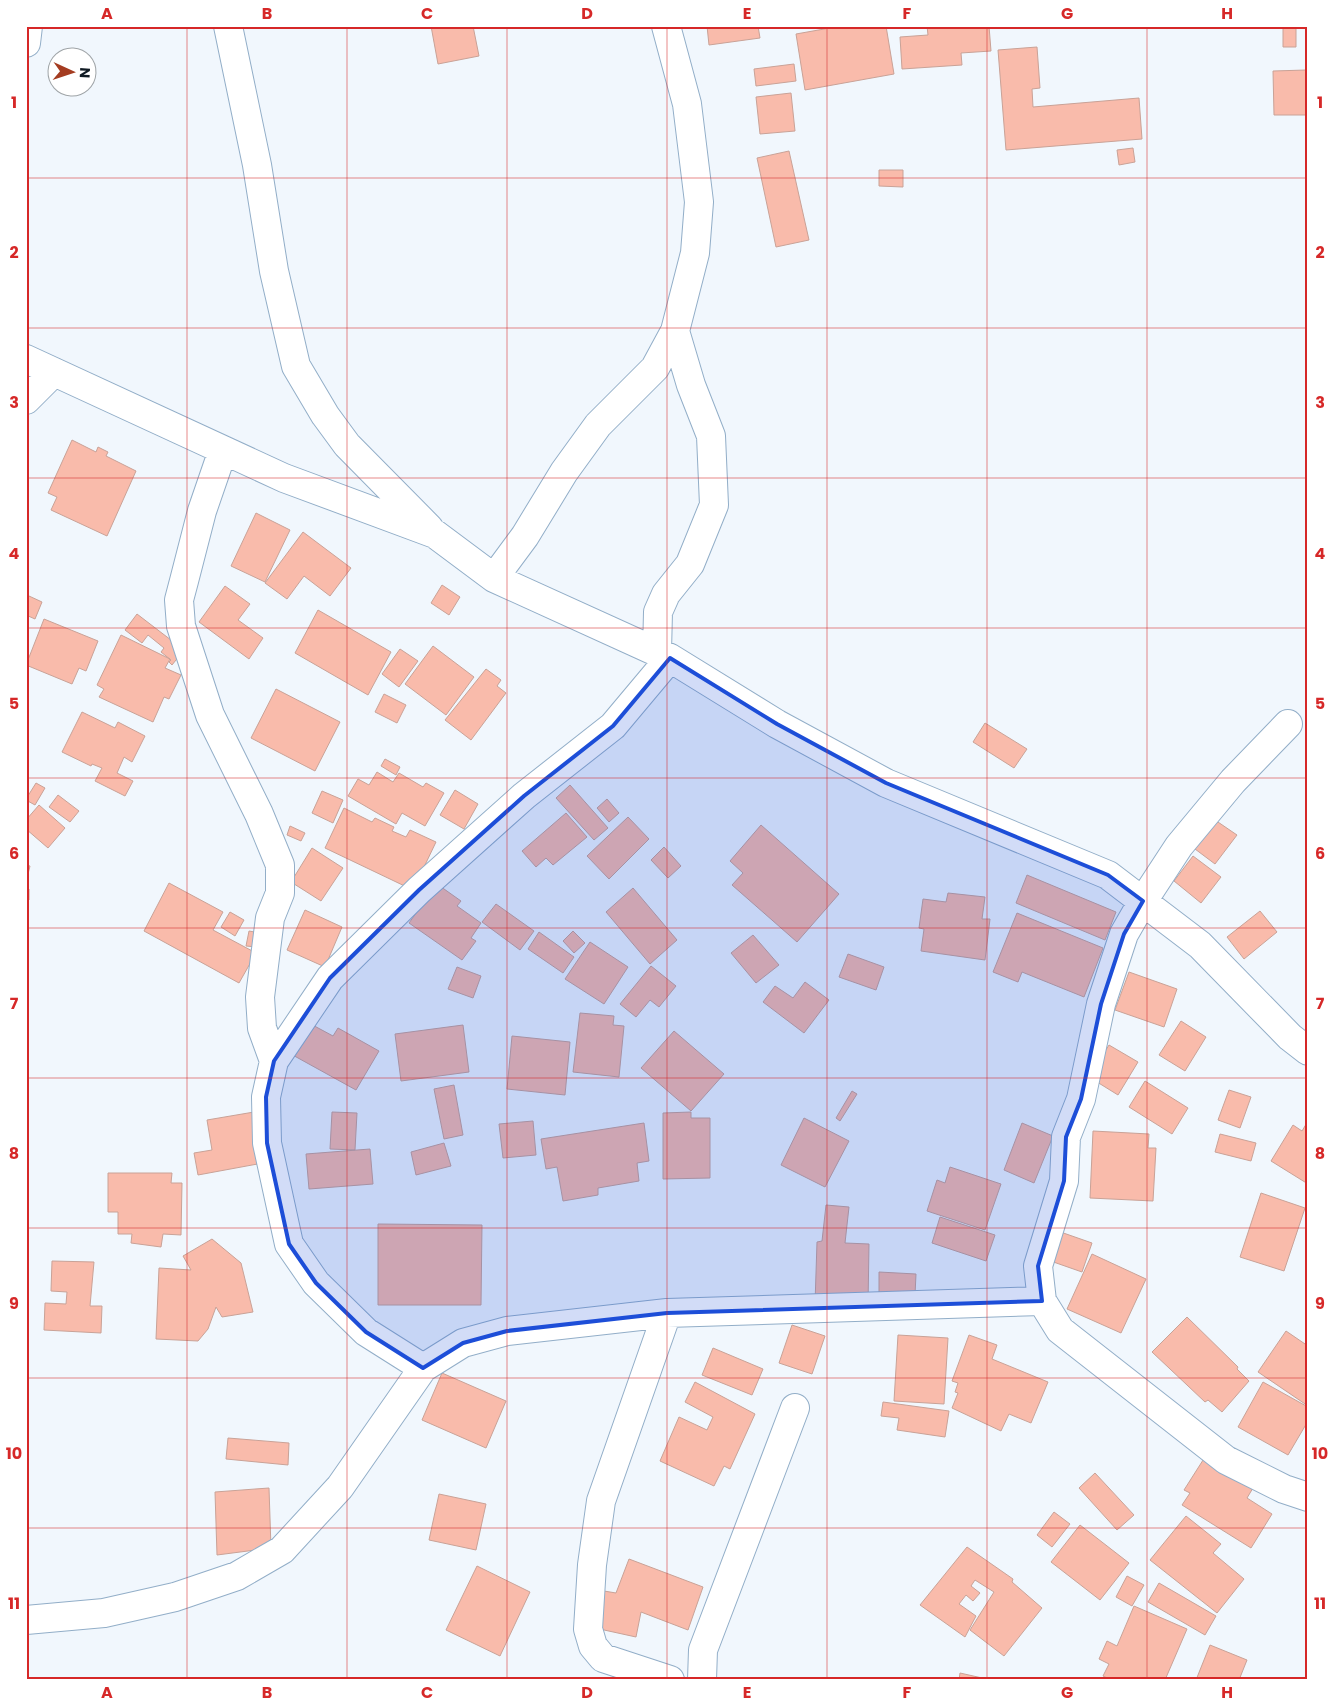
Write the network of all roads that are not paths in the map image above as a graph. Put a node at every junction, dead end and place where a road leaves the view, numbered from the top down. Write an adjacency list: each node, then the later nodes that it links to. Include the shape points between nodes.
1 (28, 26): 4 (street)
2 (228, 26): 10 (street, via 257,165 274,271 296,366 325,415 348,445)
3 (666, 26): 5 (street, via 688,104 698,202 695,253)
4 (26, 43)
5 (675, 330): 11 (street, via 655,368 598,425); 12 (street, via 691,385 711,436 714,505 690,564 666,594 658,612)
6 (26, 359): 7 (street)
7 (54, 372): 8 (street); 9 (street)
8 (26, 400)
9 (223, 450): 10 (street, via 284,478); 16 (street, via 202,511 184,581 180,600 181,626 210,716 259,814 280,865 280,894 270,918 260,997 262,1028)
10 (435, 534): 11 (street)
11 (494, 578): 12 (street)
12 (664, 655): 14 (street, via 777,724 886,783 1108,875); 16 (street, via 613,726 524,796 419,890 330,978)
13 (1288, 724): 14 (street, via 1233,781 1179,846)
14 (1143, 901): 15 (street, via 1200,945 1290,1037); 17 (street, via 1124,934 1102,1004 1081,1099 1066,1137 1064,1181 1038,1266)
15 (1305, 1045)
16 (274, 1061): 19 (street, via 266,1097 267,1143 289,1244 316,1283 366,1332)
17 (1042, 1301): 18 (street); 21 (street, via 1060,1330 1226,1460 1284,1489)
18 (667, 1313): 19 (street, via 507,1332 463,1343); 23 (street, via 601,1501 588,1629 593,1646 603,1658)
19 (423, 1368): 22 (street, via 340,1487 282,1550 237,1576 176,1597 104,1612)
20 (795, 1408): 24 (street, via 704,1650)
21 (1308, 1497)
22 (26, 1620)
23 (670, 1680)
24 (702, 1680)

